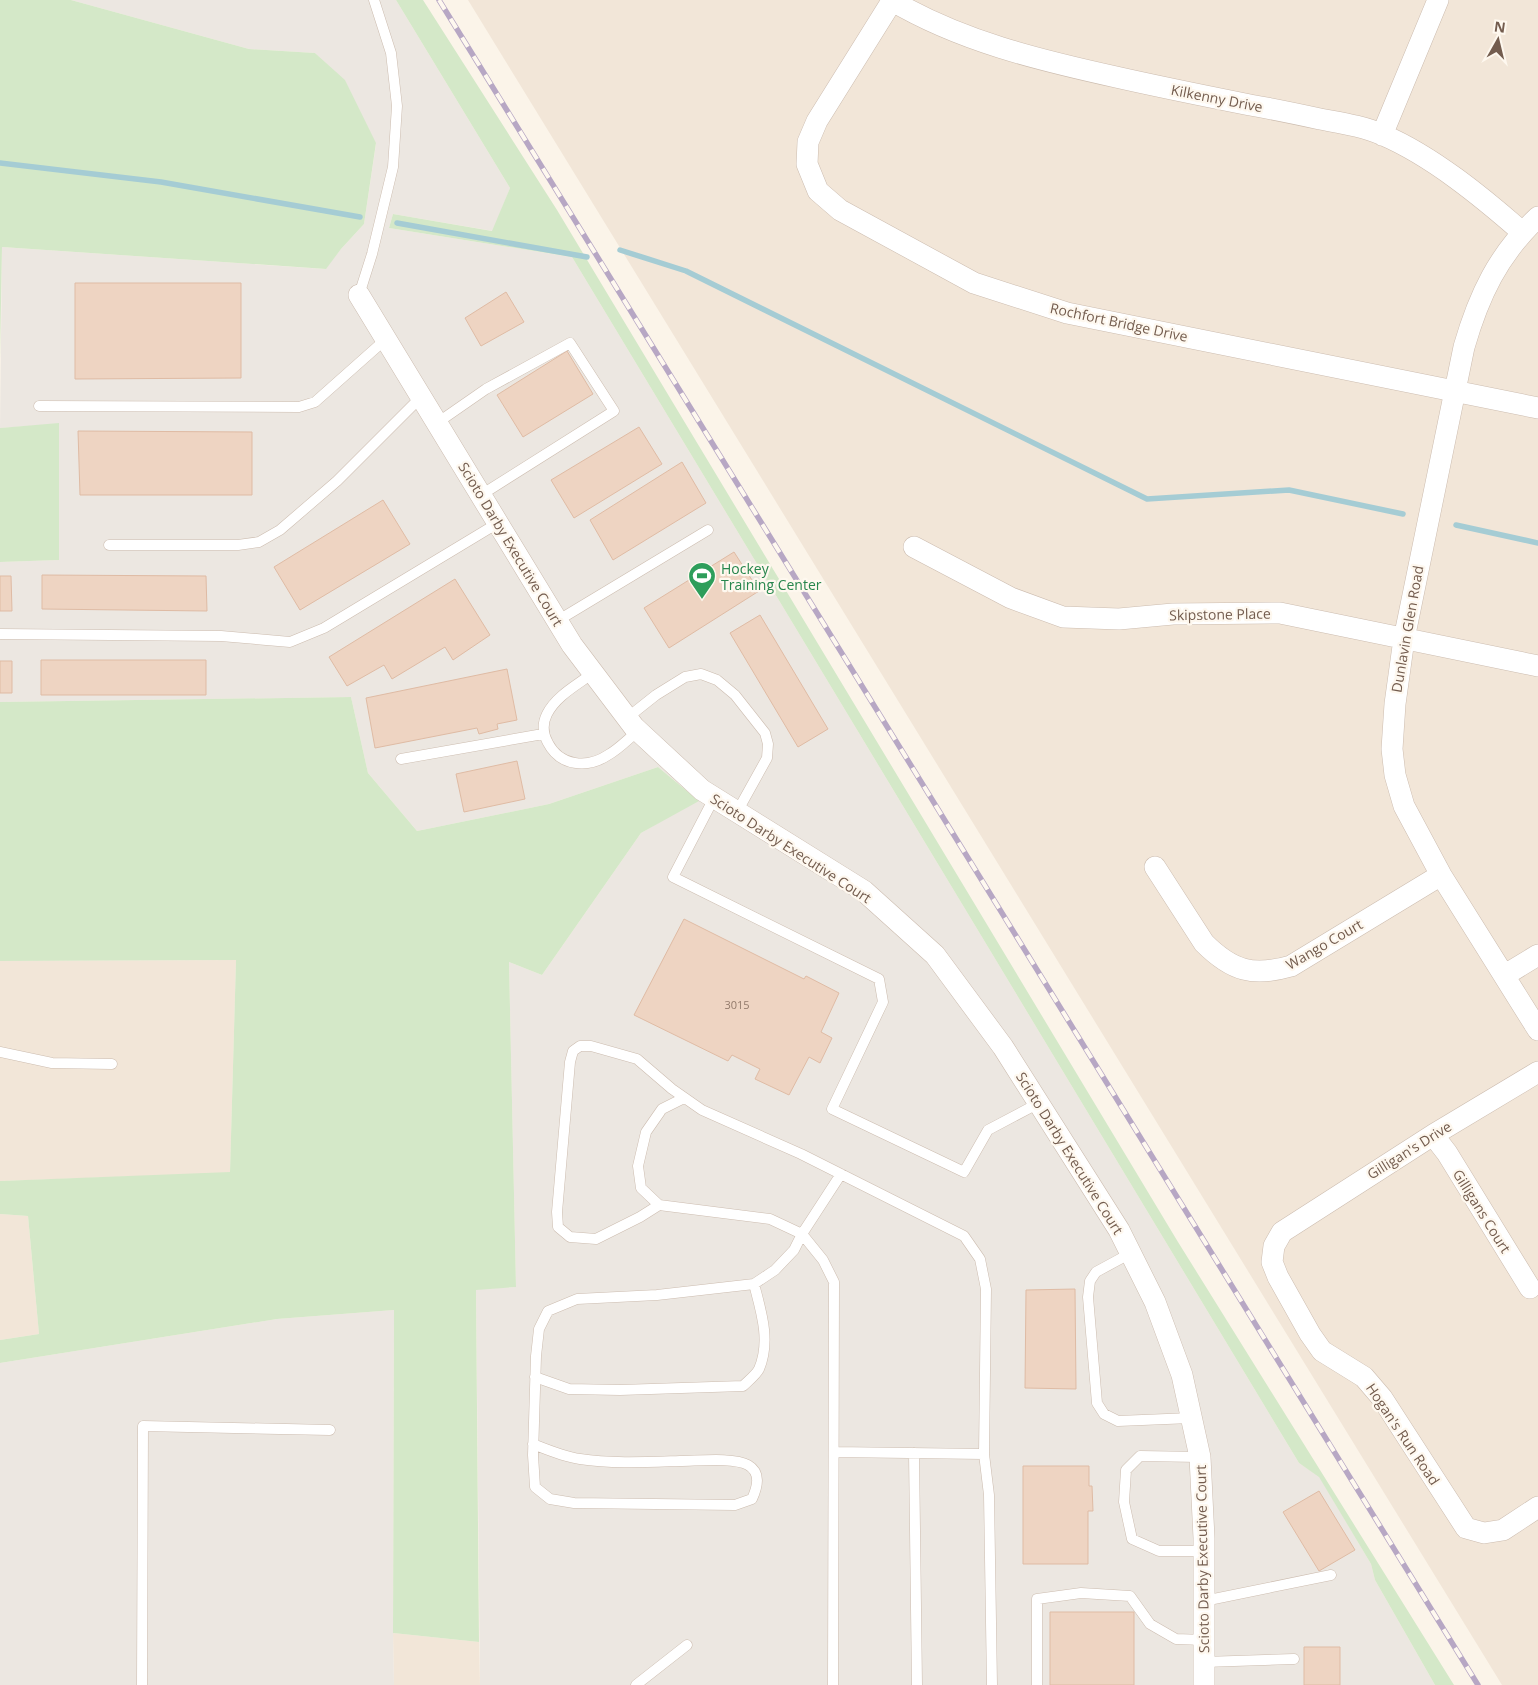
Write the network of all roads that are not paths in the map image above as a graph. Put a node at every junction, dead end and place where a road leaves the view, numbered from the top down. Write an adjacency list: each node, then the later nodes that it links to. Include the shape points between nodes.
1 (374, 0): 7 (lane, via 392,52 398,106 393,167)
2 (892, 0): 4 (street, Kilkenny Drive, via 964,34 1019,54 1200,95 1350,124); 9 (street, Rochfort Bridge Drive, via 816,121 808,142 807,164 818,191 840,210 974,283 1067,313)
3 (1438, 0): 4 (street)
4 (1382, 135): 6 (street, Kilkenny Drive, via 1414,151 1457,180)
5 (1538, 217): 6 (street, Dunlavin Glen Road)
6 (1522, 232): 9 (street, Dunlavin Glen Road, via 1482,292)
7 (359, 295): 8 (street, Scioto Darby Executive Court)
8 (386, 339): 10 (street, Scioto Darby Executive Court); 11 (lane, via 315,402 298,407)
9 (1454, 391): 12 (street, Rochfort Bridge Drive); 21 (street, Dunlavin Glen Road)
10 (421, 397): 13 (street, Scioto Darby Executive Court); 17 (lane, via 337,481 280,530 259,542 238,545)
11 (39, 406)
12 (1538, 408)
13 (437, 422): 14 (street, Scioto Darby Executive Court); 14 (lane, via 486,389 570,343 614,411)
14 (481, 496): 15 (street, Scioto Darby Executive Court)
15 (498, 523): 19 (street, Scioto Darby Executive Court); 20 (lane, via 324,628 290,642 221,636)
16 (708, 530): 19 (lane)
17 (109, 545)
18 (914, 547): 21 (street, Skipstone Place, via 1011,598 1063,617 1119,619 1173,614 1280,613)
19 (557, 621): 23 (street, Scioto Darby Executive Court)
20 (0, 634)
21 (1404, 639): 22 (street, Skipstone Place); 30 (street, Dunlavin Glen Road, via 1392,749 1395,775 1404,806)
22 (1538, 666)
23 (593, 673): 24 (street, Scioto Darby Executive Court); 25 (lane, via 556,701 546,715)
24 (633, 725): 25 (lane, via 607,756 587,763 564,760 550,748); 27 (street, Scioto Darby Executive Court); 28 (lane, via 656,695 685,677 701,674 717,680 735,695 765,733 768,744 767,758)
25 (543, 734): 26 (lane)
26 (401, 759)
27 (714, 798): 28 (street, Scioto Darby Executive Court); 38 (lane, via 672,877 879,979 884,1002 832,1109 964,1172 988,1130)
28 (737, 812): 38 (street, Scioto Darby Executive Court, via 864,891 935,955 1003,1047)
29 (1155, 867): 30 (street, Wango Court, via 1208,947 1229,964 1260,972 1291,966)
30 (1441, 875): 32 (street, Dunlavin Glen Road)
31 (1538, 955): 32 (street)
32 (1505, 976): 33 (street, Dunlavin Glen Road)
33 (1538, 1030)
34 (0, 1052): 35 (lane, via 52,1063)
35 (112, 1064)
36 (1538, 1072): 39 (street, Gilligan's Drive)
37 (684, 1098): 40 (lane, via 702,1110); 41 (lane, via 662,1109 646,1132 638,1166 641,1188); 41 (lane, via 637,1059 591,1046 580,1046 573,1051 558,1227 570,1237 596,1239)
38 (1039, 1103): 44 (street, Scioto Darby Executive Court)
39 (1433, 1134): 42 (street, Gilligan's Drive); 46 (street, Gilligans Court)
40 (841, 1174): 43 (lane); 53 (lane, via 964,1236 980,1259 986,1289)
41 (659, 1205): 43 (lane, via 770,1220)
42 (1282, 1232): 55 (street, Hogan's Run Road, via 1274,1246 1272,1262 1310,1334 1322,1351 1364,1377 1382,1398 1466,1528 1484,1533 1503,1530)
43 (802, 1234): 45 (lane, via 794,1250 775,1270); 51 (lane, via 823,1260 834,1282)
44 (1131, 1254): 48 (street, Scioto Darby Executive Court, via 1155,1302 1182,1375); 48 (lane, via 1096,1272 1090,1281 1088,1297 1096,1403 1104,1414 1118,1422)
45 (754, 1284): 47 (lane, via 657,1295 577,1299 548,1311 538,1329); 47 (lane, via 763,1316 765,1347 759,1371 743,1386 569,1389)
46 (1530, 1288)
47 (535, 1377): 50 (lane)
48 (1191, 1418): 54 (street, Scioto Darby Executive Court)
49 (330, 1430): 63 (lane, via 143,1426)
50 (533, 1444): 50 (lane, via 580,1459 729,1461 748,1465 756,1473 758,1487 752,1499 735,1505 574,1503 550,1499 535,1487)
51 (834, 1452): 52 (lane); 65 (lane)
52 (914, 1453): 53 (lane); 66 (lane)
53 (984, 1454): 67 (lane, via 989,1495)
54 (1200, 1457): 56 (street, Scioto Darby Executive Court); 56 (lane, via 1140,1456 1126,1470 1124,1502 1132,1539 1159,1551)
55 (1538, 1507)
56 (1204, 1551): 58 (street, Scioto Darby Executive Court)
57 (1331, 1575): 58 (lane)
58 (1204, 1601): 59 (street, Scioto Darby Executive Court)
59 (1204, 1640): 62 (street, Scioto Darby Executive Court); 68 (lane, via 1176,1639 1150,1624 1130,1596 1081,1593 1038,1599)
60 (686, 1645): 64 (lane)
61 (1294, 1660): 62 (lane)
62 (1204, 1662): 69 (street, Scioto Darby Executive Court)
63 (142, 1685)
64 (636, 1685)
65 (833, 1685)
66 (917, 1685)
67 (992, 1685)
68 (1037, 1685)
69 (1204, 1685)

